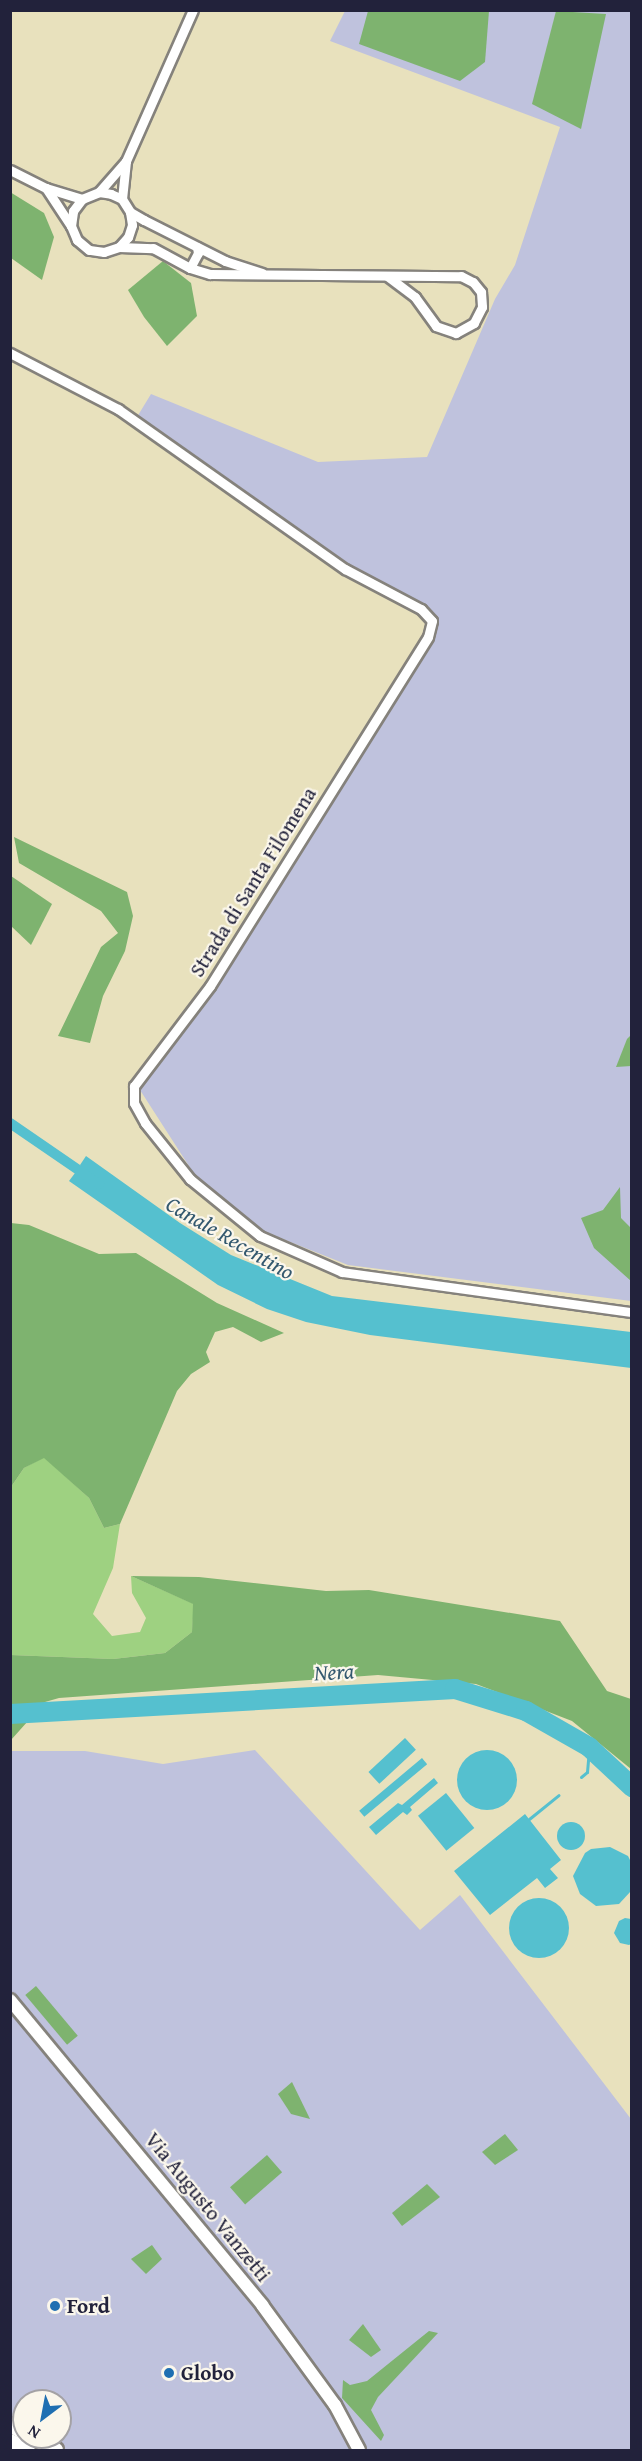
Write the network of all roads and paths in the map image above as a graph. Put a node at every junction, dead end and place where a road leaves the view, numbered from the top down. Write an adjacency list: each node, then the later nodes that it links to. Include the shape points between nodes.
1 (193, 10): 2 (street)
2 (126, 160): 5 (street); 7 (street)
3 (10, 170): 4 (street)
4 (45, 188): 6 (street); 9 (street)
5 (99, 192): 6 (street); 7 (street)
6 (82, 199): 9 (street, via 73,211)
7 (122, 200): 8 (street)
8 (130, 212): 10 (street, via 132,225); 11 (street)
9 (71, 226): 10 (street, via 77,240 89,250 104,252)
10 (119, 247): 12 (street, via 153,248)
11 (197, 247): 12 (street, via 198,254); 13 (street)
12 (190, 268): 13 (street, via 210,274)
13 (262, 273): 14 (street)
14 (387, 276): 14 (street, via 415,297 436,326 456,333 474,323 482,307 481,292 473,282 460,276)
15 (10, 353): 16 (street, Strada di Santa Filomena, via 118,409 345,569 421,609 432,621 428,637 210,986 134,1086 134,1103 145,1123 190,1179 260,1236 342,1272)
16 (632, 1312)
17 (10, 2000): 20 (street, Via Augusto Vanzetti, via 262,2305 335,2406)
18 (10, 2441): 19 (main road)
19 (28, 2451)
20 (359, 2451)

